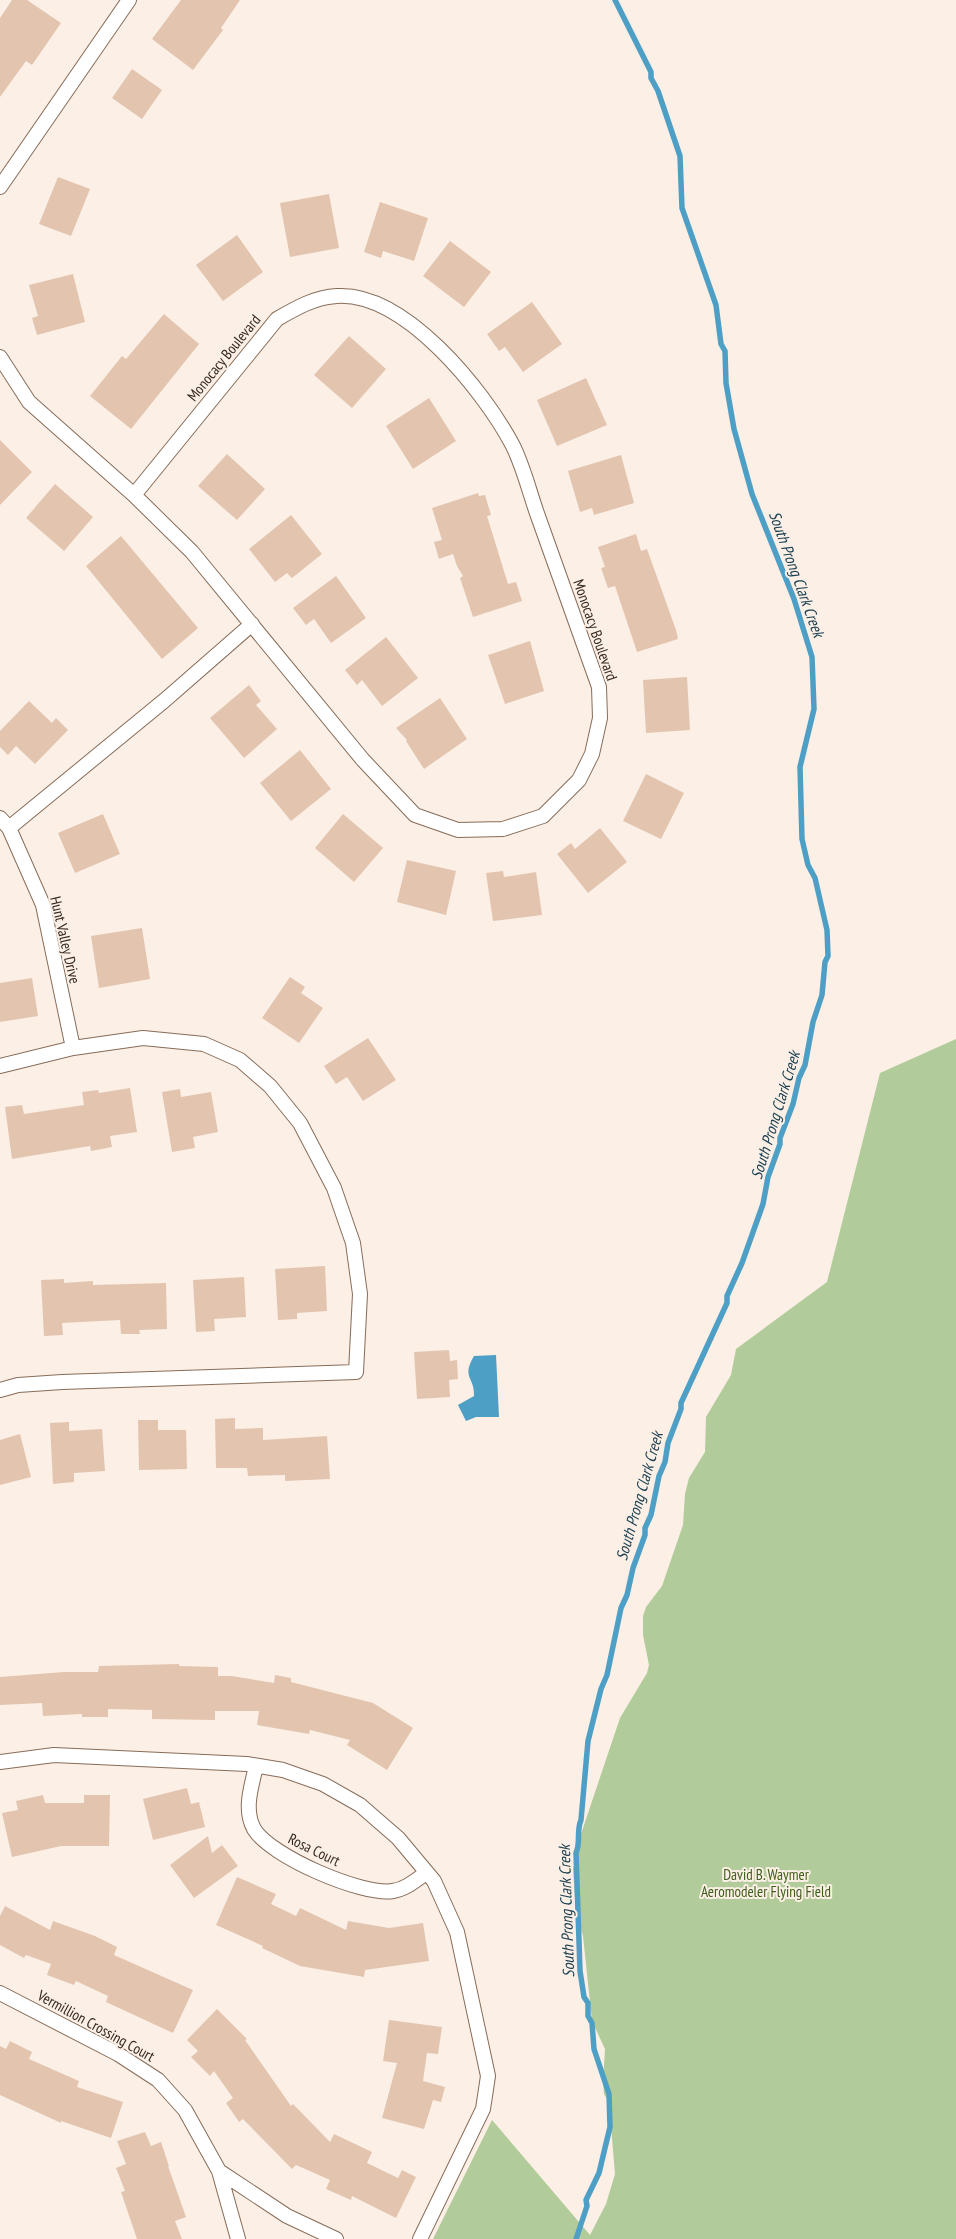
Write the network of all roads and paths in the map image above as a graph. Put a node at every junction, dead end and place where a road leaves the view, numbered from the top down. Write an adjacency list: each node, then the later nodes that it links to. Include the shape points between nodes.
1 (129, 0): 2 (street)
2 (0, 187)
3 (0, 357): 4 (street, Monocacy Boulevard, via 29,402)
4 (134, 495): 5 (street, Monocacy Boulevard, via 192,552); 5 (street, Monocacy Boulevard, via 277,319 304,304 337,296 368,300 404,319 462,372 513,446 599,687 600,718 592,754 579,780 543,816 503,829 458,830 415,815 363,760)
5 (252, 624): 6 (street, via 165,700)
6 (5, 823): 7 (street, Hunt Valley Drive, via 43,905)
7 (73, 1048): 8 (street); 9 (street, via 143,1038 204,1044 240,1060 270,1086 304,1131 334,1188 353,1243 360,1294 356,1372 62,1382 18,1385)
8 (0, 1066)
9 (0, 1390)
10 (0, 1762): 11 (street, via 54,1755)
11 (256, 1766): 12 (street, via 283,1770 323,1784 360,1805 398,1838); 12 (street, Rosa Court, via 248,1805 254,1828 285,1856 344,1882 385,1891 407,1886)
12 (426, 1873): 17 (street, via 434,1882 457,1932 488,2076 484,2109)
13 (0, 1993): 14 (street, Vermillion Crossing Court, via 118,2054 158,2080 185,2110)
14 (218, 2171): 15 (street, Vermillion Crossing Court); 16 (street, Vermillion Crossing Court, via 286,2216)
15 (238, 2239)
16 (336, 2239)
17 (420, 2239)

